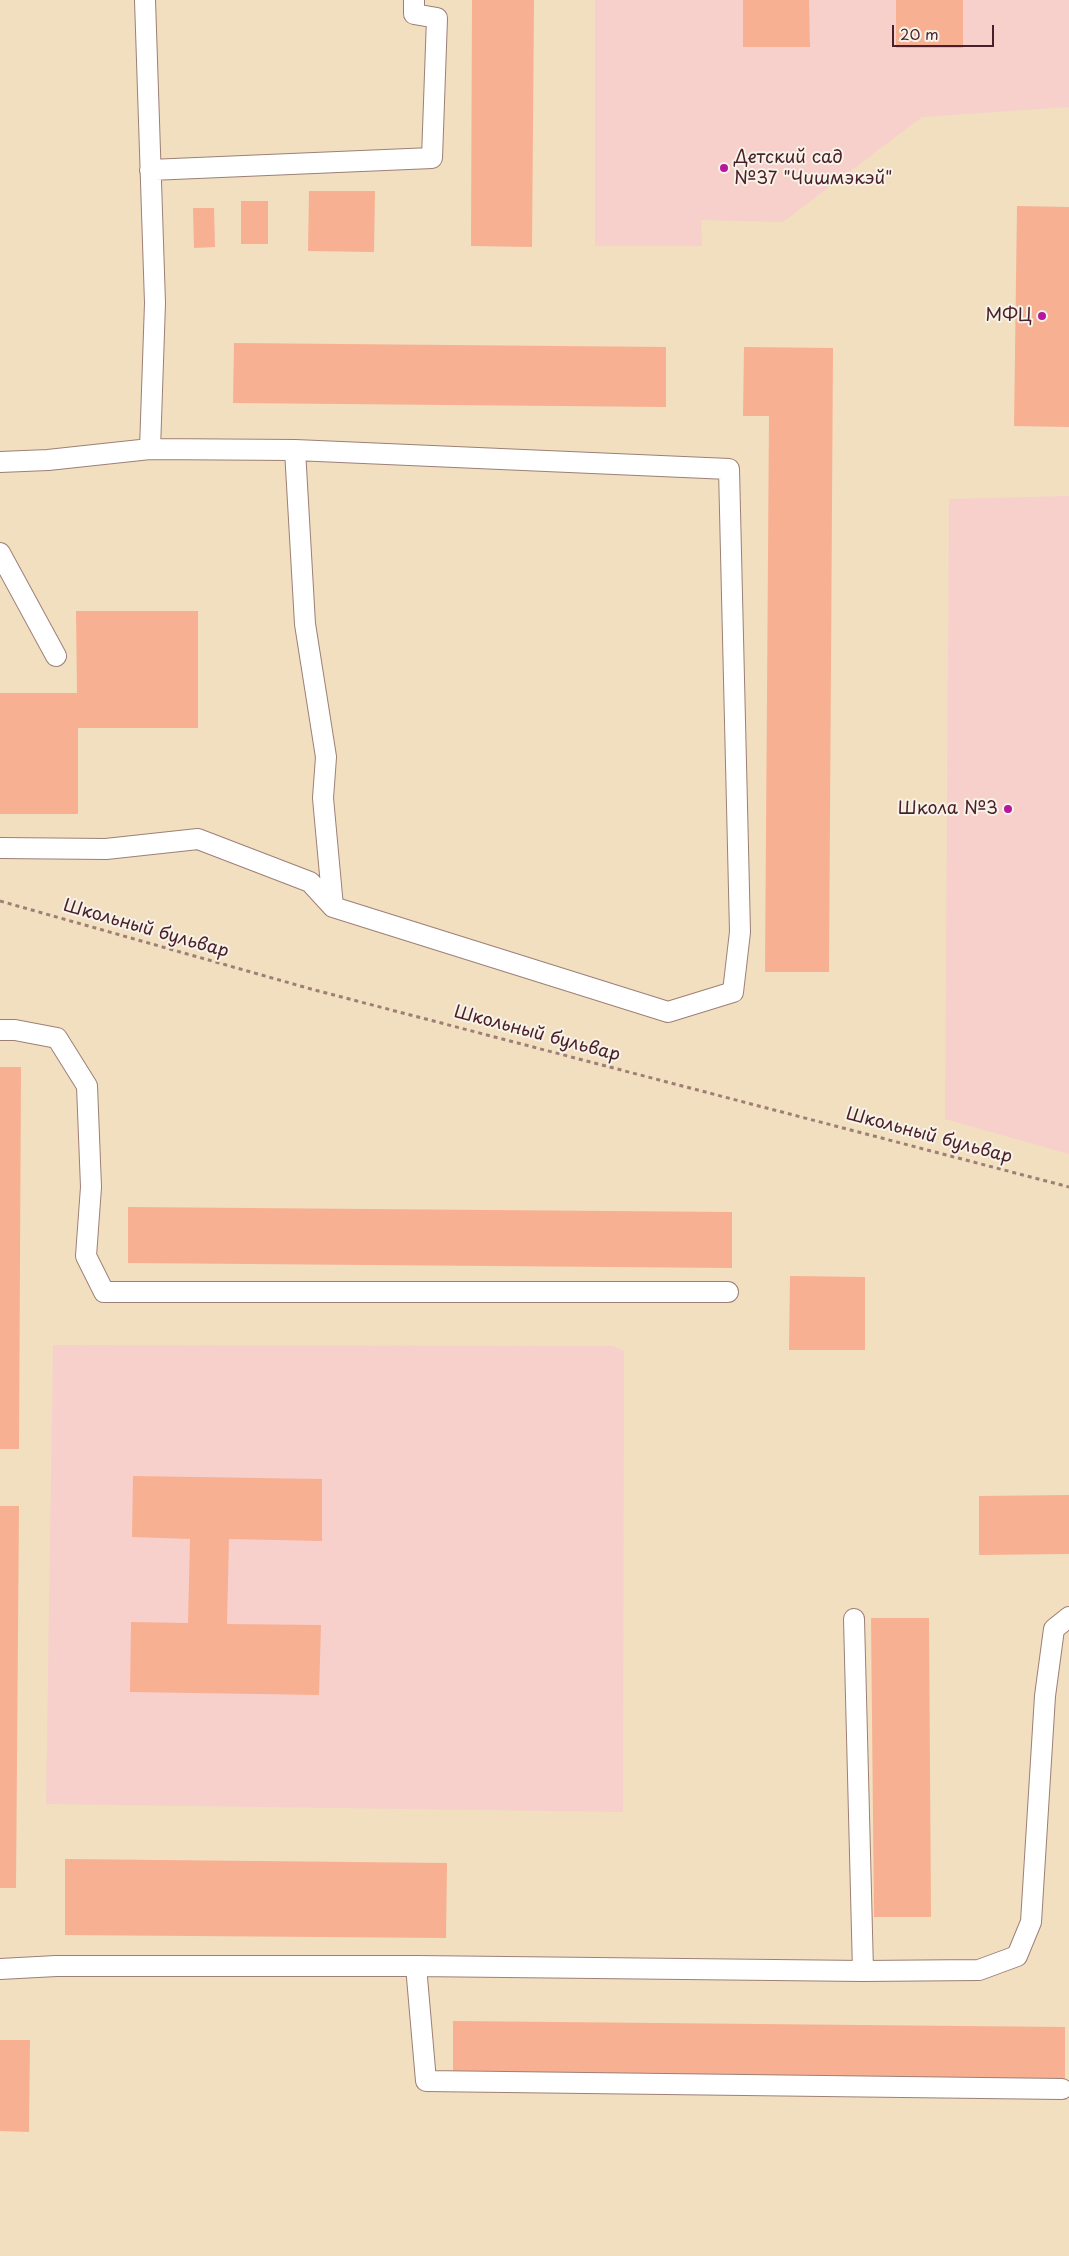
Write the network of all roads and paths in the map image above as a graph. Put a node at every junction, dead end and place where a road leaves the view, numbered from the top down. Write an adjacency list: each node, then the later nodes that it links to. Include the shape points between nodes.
1 (145, 0): 3 (lane)
2 (414, 0): 3 (lane, via 414,14 437,18 432,158)
3 (150, 170): 4 (lane, via 155,303)
4 (150, 450): 5 (lane); 6 (lane)
5 (295, 450): 11 (lane, via 305,624 326,756 324,798); 11 (lane, via 729,469 740,932 733,992 668,1012)
6 (0, 462)
7 (0, 553): 8 (lane)
8 (56, 656)
9 (0, 848): 11 (lane, via 106,849 198,839 310,882)
10 (0, 902): 13 (path, Школьный бульвар, via 311,989)
11 (333, 907)
12 (0, 1030): 14 (lane, via 57,1038 87,1086 90,1187 86,1256 104,1292)
13 (1069, 1187)
14 (728, 1292)
15 (1069, 1617): 19 (lane, via 1054,1629 1045,1696 1031,1922 1017,1956 979,1970)
16 (854, 1619): 19 (lane)
17 (416, 1966): 18 (lane, via 56,1966); 19 (lane); 20 (lane, via 426,2081)
18 (0, 1969)
19 (863, 1971)
20 (1062, 2089)

